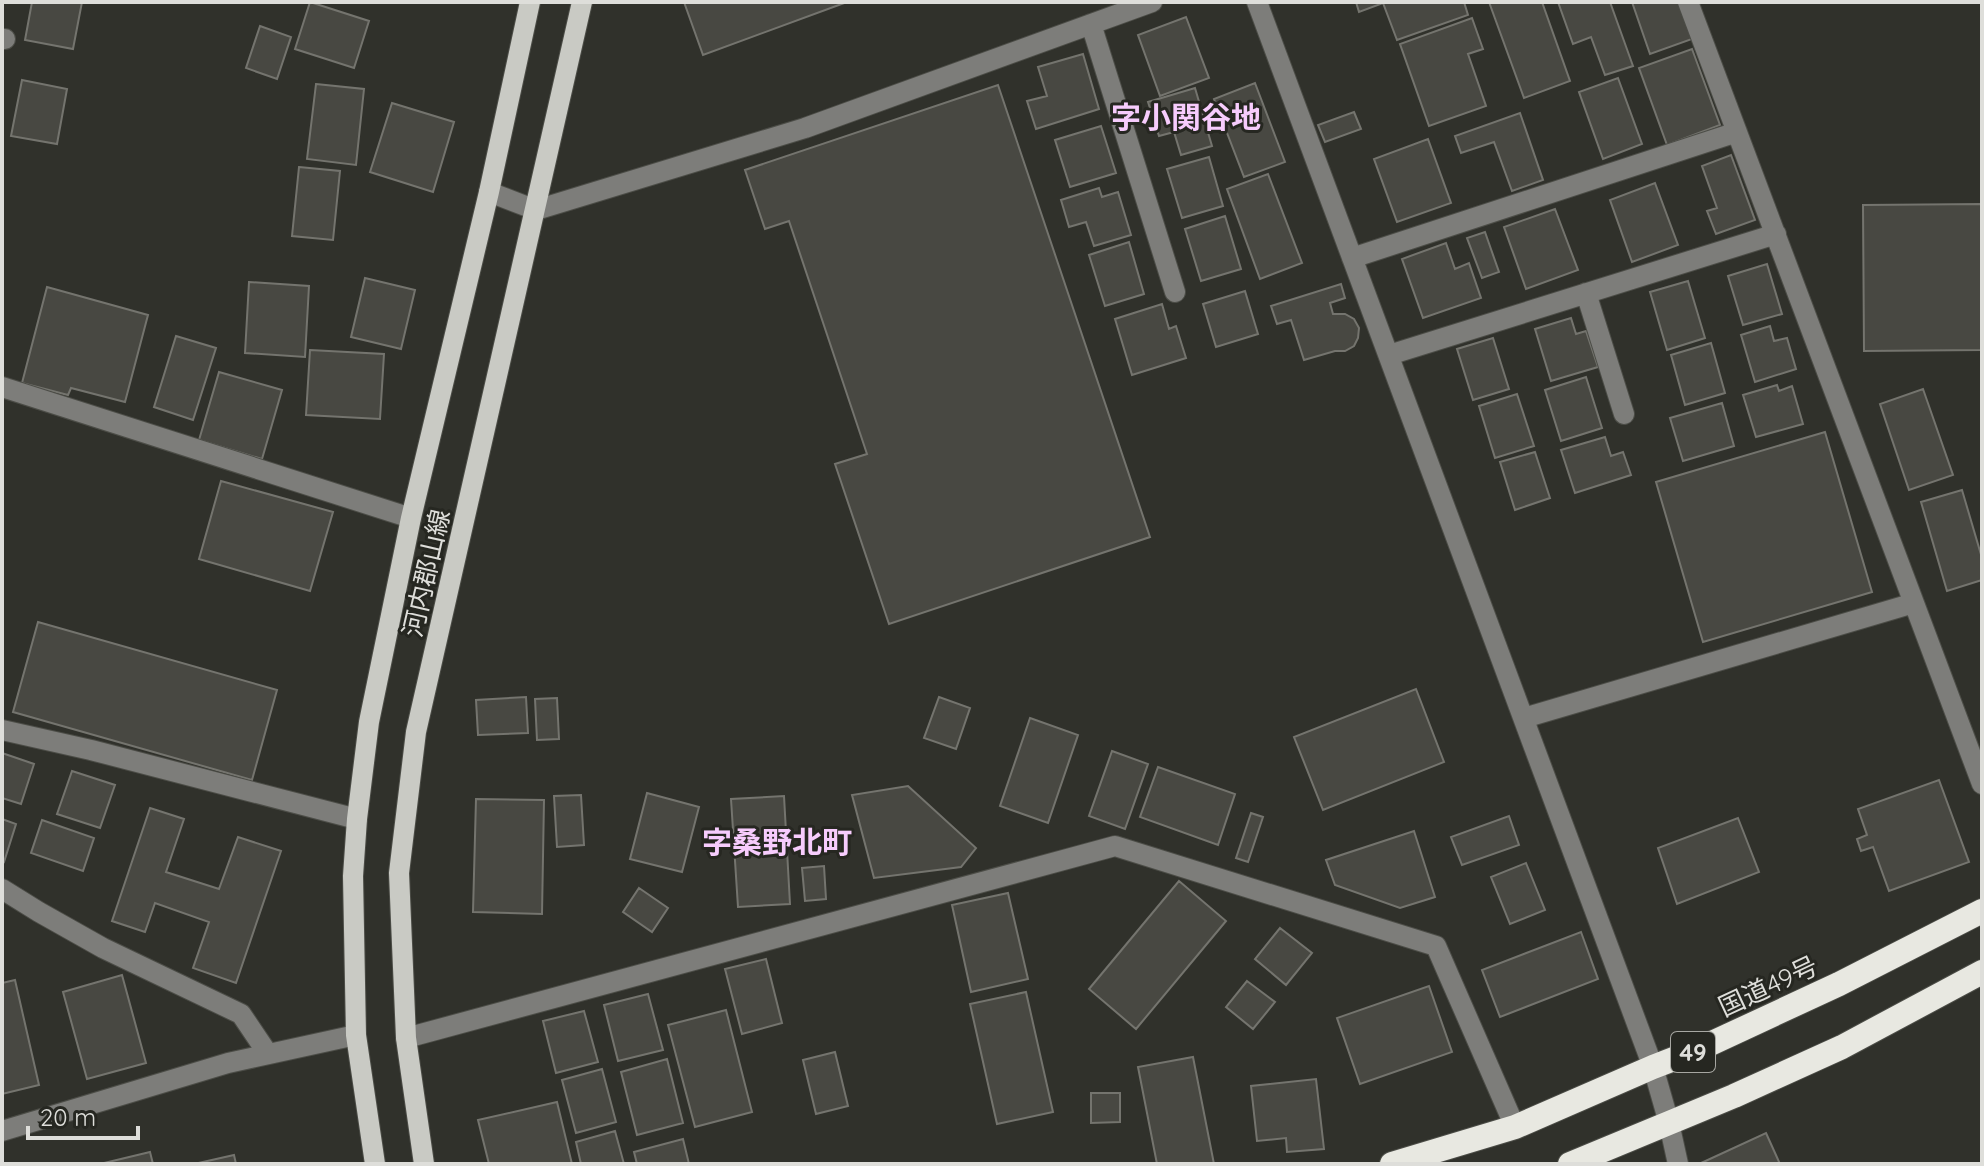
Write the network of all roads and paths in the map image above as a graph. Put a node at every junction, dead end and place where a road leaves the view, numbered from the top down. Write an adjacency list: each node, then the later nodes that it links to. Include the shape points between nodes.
1 (530, 2): 8 (main road, 河内郡山線)
2 (582, 2): 9 (main road, 河内郡山線)
3 (1152, 2): 6 (street)
4 (1257, 2): 11 (street)
5 (1688, 2): 7 (street)
6 (1091, 24): 9 (street, via 805,128); 12 (street)
7 (1737, 132): 10 (street); 11 (street)
8 (489, 192): 9 (street); 17 (main road, 河内郡山線)
9 (536, 210): 27 (main road, 河内郡山線, via 416,732 399,873)
10 (1776, 234): 13 (street); 18 (street)
11 (1352, 258): 14 (street)
12 (1175, 292)
13 (1586, 293): 14 (street); 16 (street)
14 (1389, 355): 19 (street)
15 (2, 387): 17 (street)
16 (1624, 414)
17 (411, 518): 22 (main road, 河内郡山線, via 369,722)
18 (1914, 603): 19 (street); 21 (street)
19 (1524, 718): 29 (street)
20 (2, 730): 22 (street)
21 (1982, 784)
22 (357, 819): 26 (main road, 河内郡山線)
23 (2, 889): 28 (street, via 103,948 241,1014)
24 (1982, 911): 29 (highway, 国道49号 / 49, via 1839,984)
25 (1982, 972): 30 (highway, 49, via 1842,1047)
26 (356, 1035): 28 (street); 33 (main road, 河内郡山線)
27 (406, 1038): 31 (street, via 1115,846 1436,946); 34 (main road, 河内郡山線)
28 (268, 1054): 32 (street)
29 (1653, 1067): 30 (street); 31 (highway, 国道49号 / 49)
30 (1669, 1123): 36 (highway, 49); 37 (street)
31 (1515, 1127): 35 (highway, 国道49号 / 49)
32 (2, 1131)
33 (375, 1164)
34 (424, 1164)
35 (1392, 1164)
36 (1570, 1164)
37 (1678, 1164)

